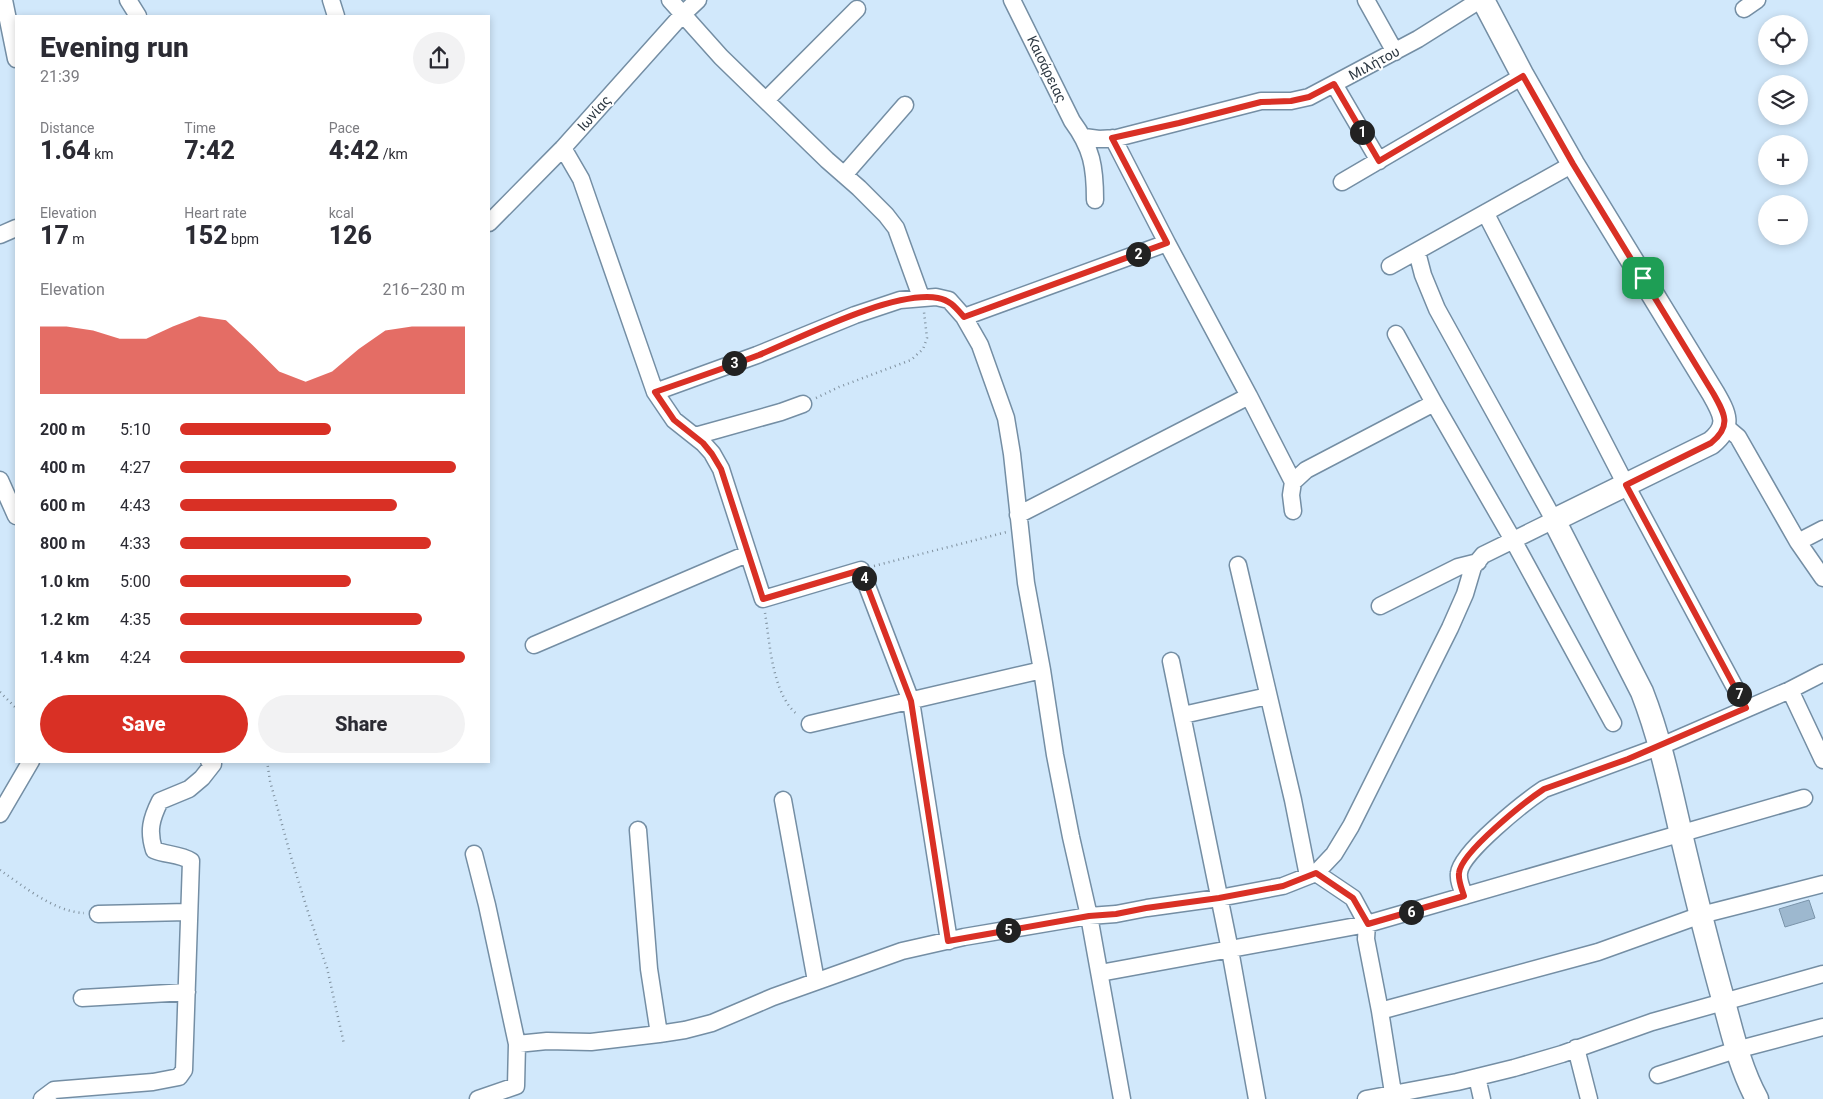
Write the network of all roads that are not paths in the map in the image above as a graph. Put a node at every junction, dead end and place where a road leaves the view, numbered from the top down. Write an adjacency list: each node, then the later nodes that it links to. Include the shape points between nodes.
1 (4, 0): 15 (street)
2 (128, 0): 11 (street)
3 (331, 0): 12 (street)
4 (670, 0): 13 (street)
5 (698, 0): 13 (street, Ιωνίας)
6 (1012, 0): 20 (street, Καισάρειας, via 1072,121)
7 (1366, 0): 14 (street)
8 (1480, 0): 14 (street, Μιλήτου)
9 (1484, 0): 16 (street)
10 (857, 8): 18 (street)
11 (137, 15)
12 (336, 15)
13 (682, 15): 18 (street); 22 (street, Ιωνίας)
14 (1395, 52): 17 (street, Μιλήτου)
15 (15, 54)
16 (1523, 76): 23 (street); 24 (street)
17 (1334, 84): 21 (street, Μιλήτου, via 1309,97 1261,102); 23 (street)
18 (766, 100): 25 (street)
19 (905, 105): 25 (street)
20 (1084, 137): 21 (street, Μιλήτου); 27 (street, Καισάρειας, via 1095,170)
21 (1112, 138): 32 (street)
22 (563, 148): 29 (street, Ιωνίας); 38 (street, via 581,179)
23 (1379, 161): 26 (street)
24 (1573, 164): 28 (street); 42 (street, via 1713,393 1724,415)
25 (844, 174): 35 (street, via 896,228)
26 (1342, 182)
27 (1095, 200)
28 (1486, 214): 33 (street); 46 (street)
29 (490, 222)
30 (15, 228): 31 (street)
31 (0, 235)
32 (1167, 243): 36 (street); 39 (street)
33 (1416, 252): 34 (street); 49 (street, via 1437,309)
34 (1390, 266)
35 (921, 297): 36 (street, via 948,300); 38 (street, via 855,314 757,355)
36 (964, 317): 50 (street, via 980,345 1006,418)
37 (1396, 334): 40 (street)
38 (655, 392): 43 (street, via 674,420)
39 (1249, 396): 45 (street); 50 (street)
40 (1434, 403): 45 (street, via 1306,470); 52 (street)
41 (803, 404): 43 (street)
42 (1725, 426): 46 (street, via 1711,443); 53 (street, via 1738,437)
43 (695, 436): 54 (street, via 721,469)
44 (0, 480): 48 (street)
45 (1294, 482): 47 (street, via 1291,496)
46 (1626, 485): 49 (street); 66 (street)
47 (1294, 511)
48 (15, 514)
49 (1554, 520): 52 (street); 70 (street, via 1642,692)
50 (1018, 522): 61 (street)
51 (1823, 529): 53 (street)
52 (1514, 540): 55 (street, via 1483,555); 68 (street)
53 (1798, 542): 57 (street)
54 (748, 554): 59 (street); 65 (street, via 763,599 861,570)
55 (1478, 562): 58 (street, via 1458,567); 81 (street, via 1473,567 1450,628 1351,826 1334,854)
56 (1238, 565): 64 (street)
57 (1823, 578)
58 (1380, 606)
59 (534, 645)
60 (1171, 661): 67 (street)
61 (1042, 670): 65 (street); 88 (street, via 1065,810)
62 (1823, 673): 63 (street)
63 (1790, 690): 66 (street); 71 (street)
64 (1268, 696): 67 (street); 81 (street)
65 (911, 701): 69 (street); 90 (street)
66 (1746, 708): 70 (street)
67 (1183, 715): 84 (street)
68 (1613, 723)
69 (810, 724)
70 (1661, 746): 79 (street); 83 (street, via 1544,789 1532,797 1463,860 1459,873)
71 (1823, 760)
72 (29, 763): 74 (street)
73 (212, 763): 85 (street, via 202,778 189,789 160,801 153,816 150,837 154,850 191,861)
74 (4, 794): 77 (street)
75 (1804, 798): 79 (street)
76 (783, 800): 94 (street)
77 (0, 814)
78 (638, 830): 100 (street, via 649,969)
79 (1681, 834): 83 (street); 87 (street)
80 (474, 854): 101 (street)
81 (1312, 874): 84 (street, via 1283,886); 89 (street, via 1353,898)
82 (1823, 884): 87 (street)
83 (1464, 896): 89 (street)
84 (1219, 898): 88 (street); 91 (street)
85 (188, 912): 86 (street); 95 (street)
86 (98, 914)
87 (1700, 915): 97 (street); 98 (street, via 1598,952)
88 (1089, 916): 90 (street); 92 (street)
89 (1368, 924): 91 (street); 98 (street, via 1366,939)
90 (948, 941): 94 (street, via 902,952)
91 (1230, 950): 92 (street); 110 (street)
92 (1100, 973): 109 (street)
93 (1823, 974): 97 (street)
94 (816, 981): 100 (street, via 712,1023)
95 (187, 992): 96 (street); 107 (street, via 184,1070 179,1077 54,1090)
96 (82, 998)
97 (1724, 1001): 102 (street); 103 (street)
98 (1380, 1011): 106 (street)
99 (1823, 1026): 103 (street)
100 (659, 1034): 101 (street, via 591,1042)
101 (517, 1044): 108 (street, via 516,1086)
102 (1576, 1048): 105 (street); 113 (street)
103 (1736, 1050): 104 (street); 114 (street)
104 (1658, 1075)
105 (1477, 1078): 106 (street); 112 (street)
106 (1393, 1097): 111 (street)
107 (42, 1099)
108 (478, 1099)
109 (1122, 1099)
110 (1257, 1099)
111 (1366, 1099)
112 (1482, 1099)
113 (1589, 1099)
114 (1757, 1099)

